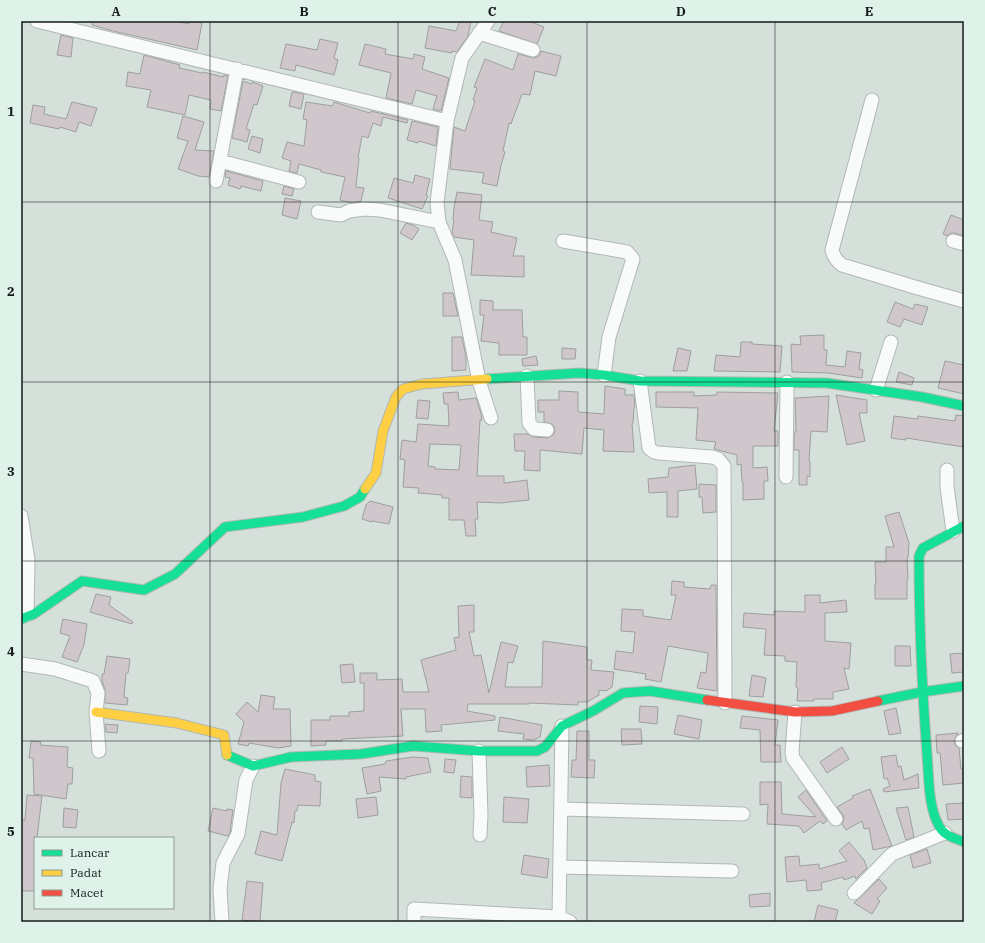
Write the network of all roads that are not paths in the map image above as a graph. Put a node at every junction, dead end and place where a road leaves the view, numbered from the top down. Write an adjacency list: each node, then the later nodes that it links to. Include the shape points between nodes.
1 (37, 21): 5 (street)
2 (488, 21): 3 (street)
3 (479, 33): 4 (street); 7 (street, via 462,58)
4 (533, 50)
5 (238, 69): 7 (street); 8 (street)
6 (872, 100): 14 (street, via 832,250 833,255 842,265)
7 (447, 121): 12 (street, via 437,203)
8 (220, 161): 9 (street); 10 (street)
9 (216, 181)
10 (299, 182)
11 (318, 212): 12 (street, via 341,215 364,209 380,210)
12 (440, 222): 18 (street, via 455,260)
13 (563, 242): 16 (street, via 627,252 633,259 609,337)
14 (964, 301)
15 (891, 342): 21 (street)
16 (604, 375): 17 (street, via 579,373); 19 (street)
17 (527, 376): 18 (street); 24 (street, via 529,423 534,429)
18 (479, 381): 23 (street); 30 (street, via 422,384 402,389 396,397 383,430 376,473 360,498 344,506 302,517 225,527 175,574 144,590 82,581)
19 (640, 381): 20 (street); 34 (street, via 649,448 658,453 712,457 724,466)
20 (787, 382): 21 (street, via 827,383); 26 (street)
21 (876, 390): 22 (street)
22 (964, 406)
23 (491, 418)
24 (548, 430)
25 (947, 470): 28 (street, via 947,487)
26 (786, 477)
27 (21, 516): 29 (street)
28 (959, 528): 33 (street, via 923,548 919,556)
29 (24, 560): 30 (street)
30 (25, 616)
31 (21, 664): 35 (street, via 55,669 93,681 98,693)
32 (964, 686): 33 (street)
33 (922, 692): 36 (street, via 832,711); 44 (street, via 930,793 939,826)
34 (725, 703): 36 (street); 37 (street, via 650,690 623,694)
35 (96, 712): 38 (street); 40 (street, via 206,729 224,736 226,755)
36 (795, 712): 43 (street, via 793,758)
37 (562, 726): 39 (street, via 545,747 537,750); 41 (street)
38 (99, 751)
39 (479, 751): 40 (street, via 414,746 361,754 291,757); 45 (street)
40 (253, 766): 53 (street, via 246,780 238,834 224,864 220,889)
41 (562, 809): 42 (street); 47 (street)
42 (743, 814)
43 (836, 819)
44 (946, 833): 46 (street); 49 (street, via 892,854)
45 (480, 835)
46 (964, 842)
47 (560, 867): 48 (street); 52 (street)
48 (732, 871)
49 (854, 893)
50 (472, 917): 51 (street); 54 (street, via 414,909)
51 (531, 918): 52 (street)
52 (565, 919)
53 (222, 922)
54 (414, 922)

